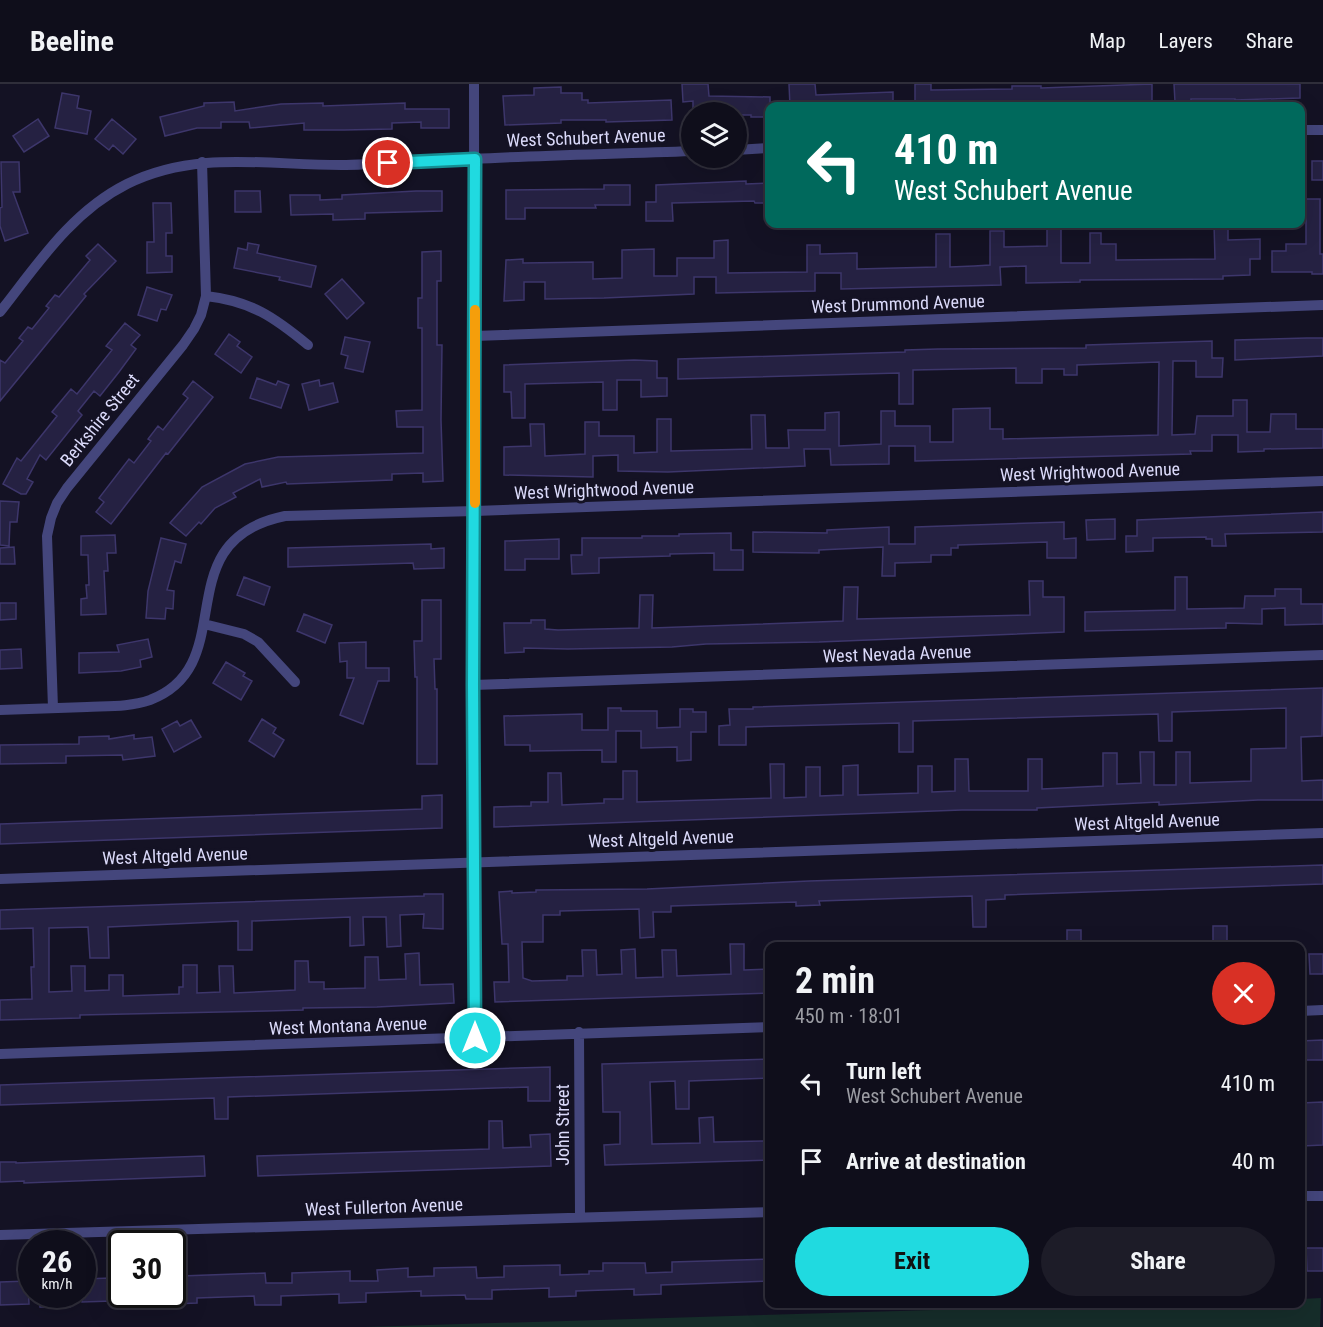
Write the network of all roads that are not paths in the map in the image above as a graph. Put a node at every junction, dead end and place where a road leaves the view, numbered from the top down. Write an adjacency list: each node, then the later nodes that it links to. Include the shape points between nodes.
1 (474, 84): 7 (street)
2 (1305, 130): 3 (street)
3 (1323, 130)
4 (765, 148): 5 (street)
5 (747, 149)
6 (681, 151): 7 (street, West Schubert Avenue)
7 (475, 159): 8 (street, West Schubert Avenue, via 345,165); 12 (street)
8 (202, 162): 9 (street, Berkshire Street); 11 (street, West Schubert Avenue, via 154,173 104,197 58,238)
9 (206, 296): 13 (street, via 252,306); 20 (street, Berkshire Street, via 194,329 74,478 51,518 47,553)
10 (1323, 305): 12 (street, West Drummond Avenue)
11 (0, 312)
12 (475, 336): 15 (street)
13 (308, 345)
14 (1323, 480): 15 (street, West Wrightwood Avenue)
15 (475, 511): 16 (street, West Wrightwood Avenue, via 285,516 259,522 237,537 215,566); 19 (street)
16 (204, 624): 18 (street, via 244,634 258,642); 20 (street, West Wrightwood Avenue, via 197,652 175,687 152,699 124,705)
17 (1323, 655): 19 (street, West Nevada Avenue)
18 (294, 682)
19 (473, 685): 23 (street)
20 (53, 708): 21 (street, West Wrightwood Avenue)
21 (0, 710)
22 (1323, 832): 23 (street, West Altgeld Avenue)
23 (475, 862): 24 (street, West Altgeld Avenue); 29 (street)
24 (0, 879)
25 (1323, 1010): 26 (street)
26 (1305, 1011)
27 (765, 1027): 28 (street, West Montana Avenue)
28 (579, 1032): 29 (street, West Montana Avenue); 34 (street, John Street)
29 (475, 1038): 30 (street, West Montana Avenue)
30 (0, 1054)
31 (1305, 1196): 32 (street)
32 (1323, 1196)
33 (765, 1212): 34 (street, West Fullerton Avenue)
34 (580, 1218): 35 (street, West Fullerton Avenue)
35 (0, 1235)

